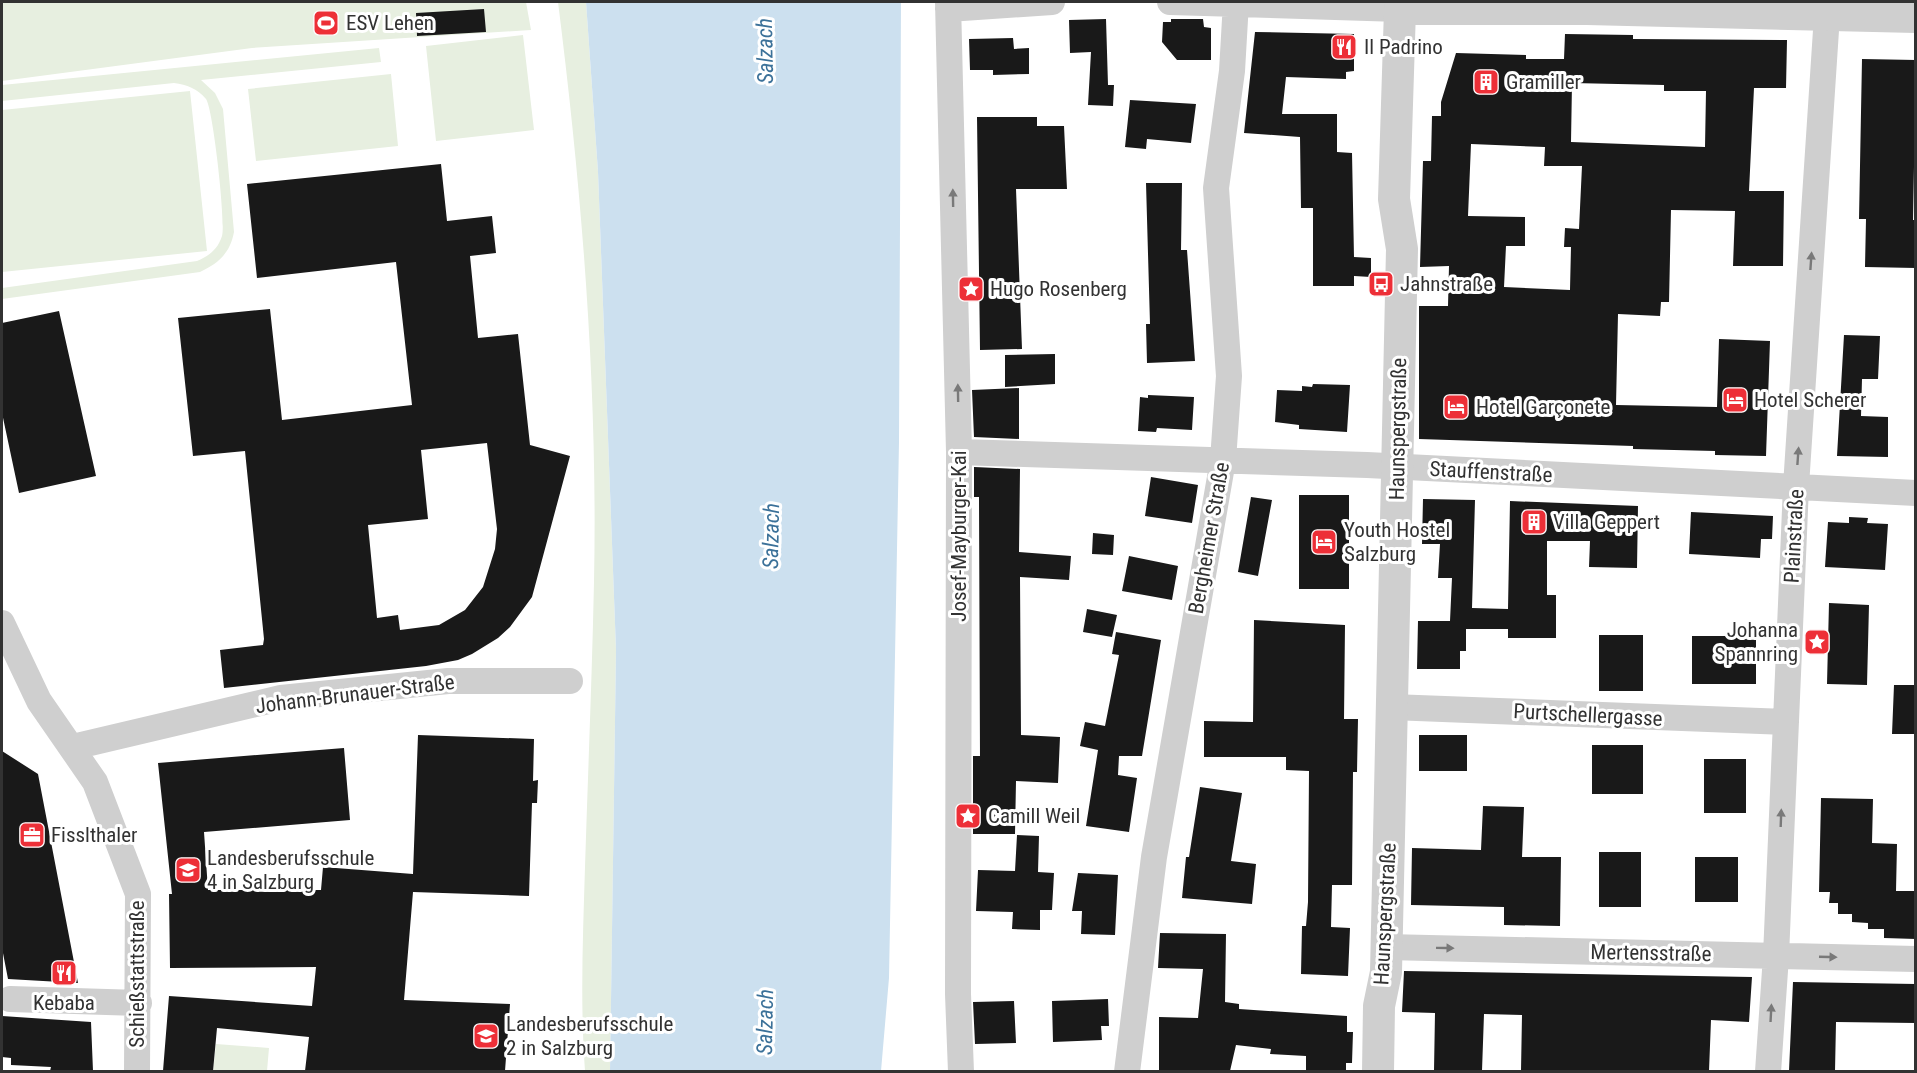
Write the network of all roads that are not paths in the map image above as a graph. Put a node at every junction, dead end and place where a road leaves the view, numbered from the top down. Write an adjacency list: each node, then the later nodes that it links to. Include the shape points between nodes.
1 (1052, 2): 4 (street)
2 (1170, 2): 3 (street)
3 (1236, 2): 5 (street); 9 (street, Bergheimer Straße, via 1232,71 1216,188 1229,376)
4 (948, 5): 8 (street, Josef-Mayburger-Kai, one-way to 4)
5 (1400, 5): 6 (street); 10 (street, Haunspergstraße, via 1394,198 1401,249)
6 (1828, 8): 7 (street); 11 (street, Plainstraße, one-way to 6)
7 (1916, 17)
8 (959, 452): 9 (street, Stauffenstraße); 24 (street, Josef-Mayburger-Kai)
9 (1223, 460): 10 (street, Stauffenstraße); 25 (street, Bergheimer Straße, via 1154,857)
10 (1397, 467): 11 (street, Stauffenstraße); 15 (street, Haunspergstraße)
11 (1796, 486): 12 (street, Stauffenstraße); 16 (street, Plainstraße)
12 (1916, 493)
13 (2, 623): 17 (street, Schießstattstraße, via 39,701)
14 (570, 681): 17 (street, Johann-Brunauer-Straße, via 448,681 280,698)
15 (1391, 707): 16 (street, Purtschellergasse); 18 (street, Haunspergstraße)
16 (1786, 722): 19 (street, Plainstraße, one-way to 16)
17 (73, 747): 22 (street, Schießstattstraße, via 95,782 138,894)
18 (1386, 947): 19 (street, Mertensstraße, one-way to 19); 26 (street, Haunspergstraße, via 1379,1006)
19 (1776, 956): 20 (street, Mertensstraße, one-way to 20); 27 (street, Plainstraße, one-way to 19)
20 (1916, 959)
21 (10, 999): 22 (street)
22 (139, 1003): 23 (street, Schießstattstraße)
23 (137, 1071)
24 (961, 1071)
25 (1126, 1071)
26 (1378, 1071)
27 (1768, 1071)

